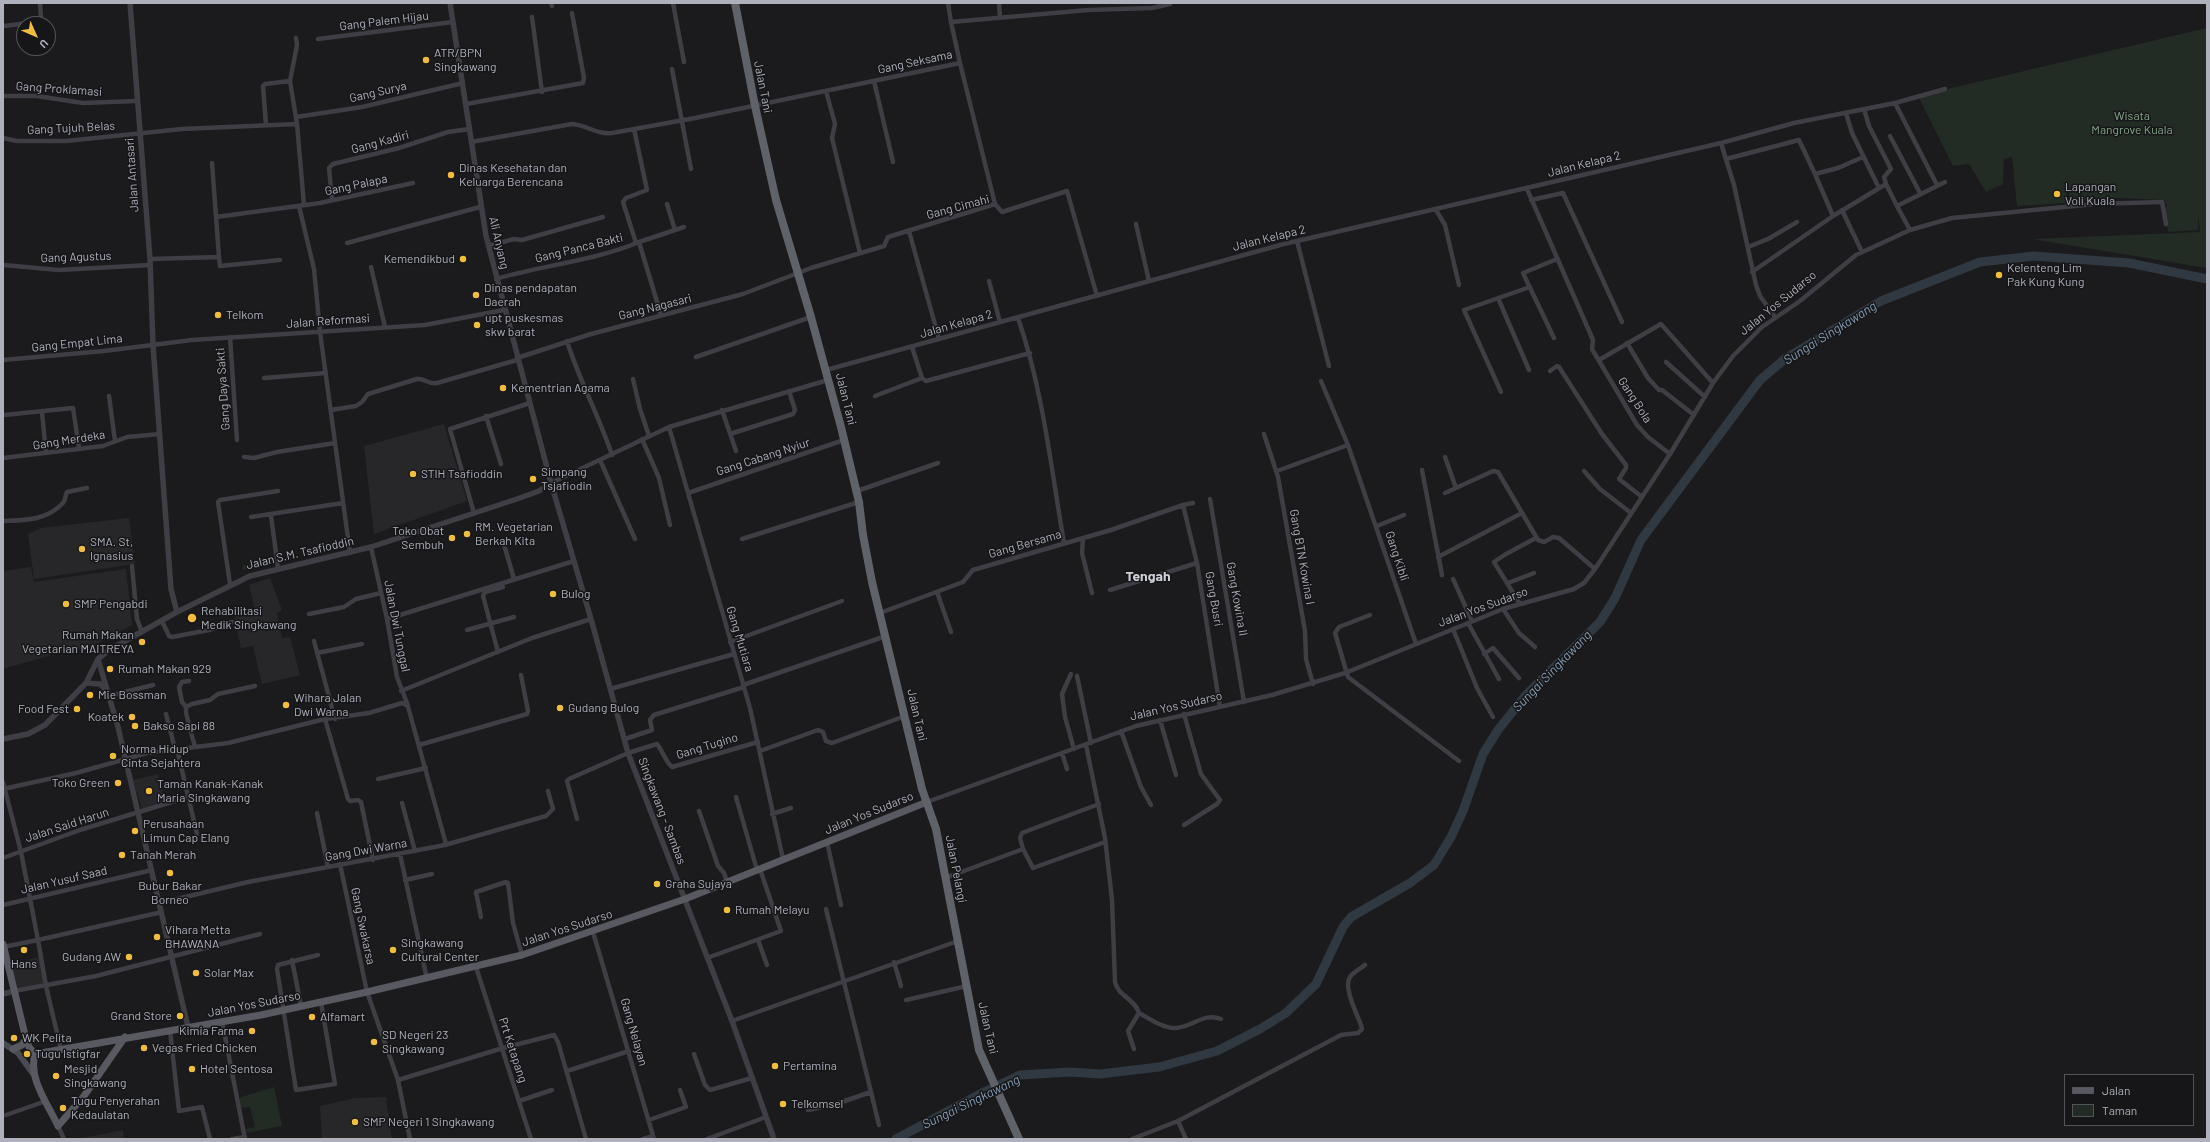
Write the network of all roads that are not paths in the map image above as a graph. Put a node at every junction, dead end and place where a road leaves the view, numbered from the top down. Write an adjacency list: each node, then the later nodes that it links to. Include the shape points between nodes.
1 (40, 3): 16 (street, via 41,17 38,22)
2 (130, 3): 29 (street, Jalan Antasari)
3 (450, 3): 14 (street, Ali Anyang)
4 (673, 3): 19 (street)
5 (735, 3): 32 (highway, Jalan Tani)
6 (948, 3): 15 (street)
7 (999, 3): 13 (street)
8 (1116, 3): 10 (street)
9 (1170, 4): 10 (street, via 1152,8)
10 (1116, 9): 13 (street)
11 (572, 13): 27 (street, via 584,81 581,84)
12 (532, 17): 27 (street)
13 (1000, 18): 15 (street)
14 (454, 22): 18 (street, Gang Palem Hijau); 24 (street, Ali Anyang)
15 (952, 22): 20 (street)
16 (3, 26)
17 (296, 38): 22 (street)
18 (318, 39)
19 (684, 62)
20 (960, 63): 23 (street, Gang Seksama); 61 (street, Gang Seksama)
21 (672, 69): 36 (street)
22 (290, 81): 34 (street); 38 (street, via 263,86)
23 (874, 81): 26 (street, Gang Seksama); 48 (street)
24 (463, 83): 31 (street, Ali Anyang); 34 (street, Gang Surya, via 362,107)
25 (1945, 90): 30 (street, Jalan Kelapa 2)
26 (826, 91): 32 (street, Gang Seksama); 84 (street, via 836,124 832,138)
27 (542, 92): 31 (street)
28 (3, 96): 29 (street, Gang Proklamasi, via 38,96 83,103)
29 (137, 101): 41 (street, Jalan Antasari)
30 (1895, 103): 33 (street, Jalan Kelapa 2); 55 (street)
31 (466, 104): 39 (street, Ali Anyang)
32 (755, 106): 36 (street, Gang Seksama); 92 (highway, Jalan Tani, via 776,200)
33 (1866, 113): 35 (street, Jalan Kelapa 2); 54 (street, via 1869,126 1891,169 1884,177)
34 (296, 117): 37 (street)
35 (1846, 117): 45 (street, Jalan Kelapa 2, via 1794,124); 46 (street)
36 (681, 121): 40 (street, Gang Seksama); 50 (street)
37 (297, 124): 38 (street); 62 (street)
38 (266, 125): 41 (street)
39 (469, 129): 44 (street, Ali Anyang); 59 (street, Gang Kadiri, via 448,132 399,148 333,164 329,168)
40 (634, 129): 44 (street, Gang Seksama, via 602,134 585,126 572,124); 79 (street, via 647,190 626,198 623,202)
41 (140, 133): 43 (street, Gang Tujuh Belas, via 66,141 17,141); 88 (street, Jalan Antasari)
42 (1890, 136): 57 (street)
43 (3, 138)
44 (471, 142): 65 (street, Ali Anyang)
45 (1722, 145): 47 (street); 58 (street, Jalan Kelapa 2, via 1682,151)
46 (1864, 157): 51 (street); 56 (street)
47 (1726, 159): 51 (street, via 1800,140); 82 (street)
48 (893, 162)
49 (212, 163): 69 (street)
50 (691, 169)
51 (1815, 174): 68 (street)
52 (1945, 182): 55 (street)
53 (413, 183): 59 (street, Gang Palapa)
54 (1886, 184): 56 (street); 64 (street)
55 (1937, 185): 57 (street)
56 (1879, 188): 67 (street)
57 (1920, 193): 64 (street)
58 (1529, 195): 66 (street, Jalan Kelapa 2); 86 (street, Gang Bola); 106 (street, via 1563,193)
59 (332, 200): 62 (street, Gang Palapa)
60 (667, 204): 75 (street)
61 (995, 204): 77 (street, Gang Cimahi); 98 (street, Gang Cimahi, via 1002,212 1067,191)
62 (304, 205): 63 (street, Gang Palapa)
63 (298, 206): 69 (street, Gang Palapa); 108 (street, via 314,269)
64 (1897, 206): 76 (street)
65 (480, 207): 80 (street); 81 (street, Ali Anyang)
66 (1436, 210): 78 (street, Jalan Kelapa 2); 96 (street, via 1445,226)
67 (1842, 210): 68 (street); 83 (street)
68 (1833, 216): 91 (street)
69 (216, 217): 85 (street)
70 (603, 218): 81 (street, via 522,240 514,239)
71 (1798, 222): 82 (street)
72 (1136, 224): 95 (street)
73 (2166, 224): 76 (street, Jalan Yos Sudarso, via 2162,202 2095,204 1952,218)
74 (684, 227): 75 (street)
75 (675, 230): 79 (street)
76 (1910, 230): 83 (street, Jalan Yos Sudarso)
77 (909, 232): 84 (street, Gang Cimahi, via 888,237 884,246); 111 (street)
78 (1297, 241): 95 (street, Jalan Kelapa 2); 122 (street)
79 (637, 242): 93 (street, Gang Panca Bakti, via 578,260); 101 (street, Gang Panca Bakti)
80 (347, 243)
81 (488, 246): 93 (street, Ali Anyang)
82 (1748, 247): 91 (street)
83 (1862, 252): 103 (street, Jalan Yos Sudarso)
84 (860, 253): 92 (street, Gang Cimahi)
85 (219, 258): 87 (street, via 220,266); 88 (street, Gang Agustus)
86 (1557, 259): 97 (street, via 1523,273); 120 (street, Gang Bola, via 1593,340 1592,349)
87 (280, 260)
88 (150, 262): 89 (street, Gang Agustus, via 59,270); 114 (street, Jalan Antasari)
89 (3, 265)
90 (371, 267): 107 (street)
91 (1752, 272): 103 (street, via 1760,296)
92 (798, 274): 101 (street, Gang Nagasari, via 744,294); 102 (highway, Jalan Tani)
93 (496, 279): 100 (street, Ali Anyang)
94 (989, 281): 105 (street)
95 (1149, 281): 98 (street, Jalan Kelapa 2)
96 (1459, 284)
97 (1530, 287): 99 (street); 110 (street)
98 (1097, 296): 104 (street, Jalan Kelapa 2)
99 (1498, 298): 124 (street); 134 (street, via 1464,310)
100 (504, 310): 107 (street, Jalan Reformasi, via 424,325); 118 (street, Ali Anyang)
101 (661, 315): 112 (street, Gang Nagasari)
102 (811, 317): 117 (street); 123 (highway, Jalan Tani)
103 (1775, 317): 132 (street, Jalan Yos Sudarso, via 1747,341)
104 (1018, 318): 105 (street, Jalan Kelapa 2); 116 (street)
105 (1000, 322): 111 (street, Jalan Kelapa 2)
106 (1622, 322)
107 (385, 327): 108 (street, Jalan Reformasi)
108 (320, 332): 109 (street, Jalan Reformasi); 126 (street)
109 (230, 337): 114 (street, Jalan Reformasi); 151 (street, Gang Daya Sakti)
110 (1554, 338)
111 (939, 339): 115 (street, Jalan Kelapa 2)
112 (568, 341): 118 (street, Gang Nagasari); 160 (street)
113 (1627, 343): 120 (street); 132 (street, via 1664,325); 143 (street, via 1648,378 1659,390)
114 (153, 345): 119 (street, Gang Empat Lima); 146 (street, Jalan Antasari)
115 (912, 347): 123 (street, Jalan Kelapa 2); 128 (street)
116 (1030, 353): 128 (street, via 928,381); 197 (street)
117 (696, 358)
118 (517, 359): 138 (street, Ali Anyang); 139 (street, Gang Nagasari, via 437,383 431,384 424,379 417,379 368,394 356,406)
119 (3, 360)
120 (1598, 360): 159 (street, Gang Bola, via 1637,425)
121 (1666, 362): 137 (street)
122 (1329, 366)
123 (826, 370): 130 (highway, Jalan Tani)
124 (1529, 370)
125 (1550, 371): 177 (street, via 1559,367 1602,434 1626,465 1619,479)
126 (326, 373): 127 (street); 139 (street)
127 (264, 378)
128 (922, 378): 136 (street)
129 (633, 379): 149 (street)
130 (828, 380): 133 (street); 152 (highway, Jalan Tani)
131 (1321, 381): 155 (street, Gang Kibli)
132 (1713, 383): 137 (street, Jalan Yos Sudarso)
133 (790, 391): 140 (street); 147 (street, via 795,410 793,414)
134 (1501, 392)
135 (109, 396): 153 (street)
136 (875, 396)
137 (1705, 397): 143 (street, Jalan Yos Sudarso)
138 (530, 403): 144 (street); 170 (street, Ali Anyang)
139 (331, 410): 154 (street)
140 (722, 410): 145 (street); 147 (street)
141 (42, 412): 142 (street); 156 (street, via 73,408); 158 (street)
142 (4, 415)
143 (1694, 415): 159 (street, Jalan Yos Sudarso)
144 (486, 416): 166 (street); 183 (street, via 450,429)
145 (669, 427): 149 (street); 175 (street, Gang Mutiara)
146 (160, 434): 153 (street, Gang Merdeka, via 127,437); 220 (street, Jalan Antasari, via 172,599)
147 (730, 434): 157 (street)
148 (1264, 434): 168 (street, Gang BTN Kowina I)
149 (649, 436): 150 (street)
150 (642, 439): 160 (street); 190 (street, via 659,478)
151 (237, 440)
152 (844, 440): 174 (highway, Jalan Tani); 175 (street, Gang Cabang Nyiur)
153 (115, 441): 156 (street, Gang Merdeka, via 103,446)
154 (335, 443): 161 (street, via 254,458); 180 (street)
155 (1348, 445): 168 (street); 191 (street, Gang Kibli)
156 (79, 448): 158 (street, Gang Merdeka)
157 (736, 451)
158 (46, 453): 163 (street, Gang Merdeka)
159 (1670, 454): 177 (street, Jalan Yos Sudarso)
160 (612, 455): 164 (street)
161 (244, 457)
162 (1445, 457): 172 (street)
163 (3, 458)
164 (600, 460): 170 (street); 194 (street)
165 (938, 463): 174 (street)
166 (500, 464)
167 (1422, 470): 200 (street)
168 (1277, 471): 254 (street, Gang BTN Kowina I, via 1305,631 1306,659)
169 (1584, 471): 185 (street, via 1600,489)
170 (550, 483): 183 (street, Jalan S.M. Tsafioddin, via 539,491); 201 (street, Singkawang - Sambas)
171 (87, 488): 189 (street, via 67,492 64,502 41,517 25,521)
172 (1456, 488): 176 (street); 184 (street, via 1493,471 1498,472)
173 (278, 491): 211 (street, via 218,502)
174 (856, 491): 179 (highway, Jalan Tani)
175 (688, 493): 237 (street, Gang Mutiara)
176 (1445, 493)
177 (1642, 497): 185 (street, Jalan Yos Sudarso)
178 (1210, 499): 261 (street, Gang Kowina II)
179 (859, 502): 195 (street); 221 (highway, Jalan Tani, via 866,554)
180 (343, 503): 188 (street); 199 (street)
181 (1193, 503): 182 (street)
182 (1184, 505): 192 (street, Gang Bersama); 202 (street, Gang Busri)
183 (474, 513): 198 (street, Jalan S.M. Tsafioddin)
184 (1522, 513): 193 (street); 200 (street)
185 (1632, 513): 205 (street, Jalan Yos Sudarso)
186 (1404, 515): 191 (street)
187 (271, 516): 204 (street)
188 (251, 517)
189 (3, 521)
190 (670, 525)
191 (1377, 526): 239 (street, Gang Kibli)
192 (1083, 538): 197 (street, Gang Bersama); 216 (street, via 1082,553)
193 (1536, 538): 205 (street, via 1544,542 1554,537 1559,538); 210 (street, via 1495,561)
194 (635, 539)
195 (742, 539)
196 (502, 541): 208 (street)
197 (1064, 543): 214 (street, Gang Bersama, via 971,571 967,580)
198 (371, 548): 199 (street, Jalan S.M. Tsafioddin); 215 (street, Jalan Dwi Tunggal)
199 (350, 553): 204 (street, Jalan S.M. Tsafioddin)
200 (1438, 557): 207 (street)
201 (574, 561): 208 (street); 226 (street, Singkawang - Sambas)
202 (1197, 563): 213 (street); 265 (street, Gang Busri)
203 (132, 566): 233 (street, via 137,619)
204 (278, 568): 211 (street, Jalan S.M. Tsafioddin)
205 (1595, 569): 218 (street, Jalan Yos Sudarso, via 1584,583 1574,589)
206 (1534, 573): 210 (street)
207 (1442, 574)
208 (514, 579): 225 (street)
209 (1453, 579): 229 (street)
210 (1508, 583): 218 (street)
211 (230, 584): 220 (street, Jalan S.M. Tsafioddin)
212 (503, 587): 230 (street, via 483,594)
213 (1110, 590)
214 (937, 592): 221 (street, Gang Bersama); 234 (street)
215 (381, 593): 222 (street, via 356,599 348,606); 225 (street, Jalan Dwi Tunggal)
216 (1092, 593)
217 (842, 601): 237 (street)
218 (1520, 604): 219 (street, Jalan Yos Sudarso)
219 (1503, 609): 229 (street, Jalan Yos Sudarso); 240 (street, via 1519,633)
220 (177, 612): 227 (street, Jalan S.M. Tsafioddin)
221 (880, 613): 235 (highway, Jalan Tani)
222 (309, 614)
223 (1370, 615): 246 (street, via 1336,630)
224 (514, 617): 230 (street)
225 (388, 619): 259 (street, Jalan Dwi Tunggal)
226 (591, 619): 241 (street); 258 (street, Singkawang - Sambas)
227 (162, 621): 228 (street, via 169,636 172,637 209,630); 233 (street, Jalan S.M. Tsafioddin)
228 (232, 622)
229 (1470, 622): 231 (street, Jalan Yos Sudarso); 244 (street)
230 (491, 624): 232 (street); 241 (street)
231 (1453, 629): 239 (street, Jalan Yos Sudarso); 269 (street, via 1474,682)
232 (467, 630)
233 (142, 632): 245 (street, Jalan S.M. Tsafioddin)
234 (951, 632)
235 (886, 636): 257 (street); 268 (highway, Jalan Tani)
236 (314, 641): 242 (street)
237 (730, 642): 243 (street, Gang Mutiara)
238 (362, 644): 242 (street)
239 (1416, 644): 246 (street, Jalan Yos Sudarso)
240 (1535, 646)
241 (498, 652): 259 (street)
242 (318, 654): 271 (street)
243 (734, 654): 257 (street, Gang Mutiara); 258 (street)
244 (1484, 654): 250 (street, via 1493,648); 251 (street)
245 (98, 659): 253 (street, Jalan S.M. Tsafioddin); 260 (street)
246 (1345, 673): 254 (street, Jalan Yos Sudarso); 286 (street)
247 (1071, 674): 281 (street, via 1062,694)
248 (521, 675): 278 (street, via 527,714)
249 (1077, 676): 277 (street)
250 (1519, 678)
251 (1499, 679)
252 (189, 681): 264 (street, via 182,682 180,687 182,702)
253 (86, 683): 260 (street, via 102,685); 274 (street, Jalan S.M. Tsafioddin, via 40,729)
254 (1313, 684): 261 (street, Jalan Yos Sudarso)
255 (153, 685): 260 (street)
256 (255, 686): 264 (street, via 218,694 210,700)
257 (744, 686): 275 (street, via 654,715 650,720 652,730); 276 (street, Gang Mutiara)
258 (610, 689): 275 (street, Singkawang - Sambas)
259 (401, 692): 262 (street); 263 (street, Jalan Dwi Tunggal)
260 (109, 694): 285 (street)
261 (1244, 702): 265 (street, Jalan Yos Sudarso)
262 (402, 703): 263 (street); 271 (street, via 386,709)
263 (408, 706): 278 (street, Jalan Dwi Tunggal)
264 (186, 707): 279 (street)
265 (1220, 707): 267 (street, Jalan Yos Sudarso)
266 (166, 714): 280 (street)
267 (1184, 714): 272 (street, Jalan Yos Sudarso); 306 (street, via 1200,774 1220,800 1218,804)
268 (905, 716): 282 (street, via 832,743 826,741 823,732 818,730); 297 (highway, Jalan Tani)
269 (1493, 717)
270 (325, 719): 271 (street); 279 (street, via 228,743); 317 (street, via 348,799 361,802)
271 (335, 719)
272 (1160, 720): 273 (street, Jalan Yos Sudarso); 289 (street)
273 (1121, 731): 277 (street, Jalan Yos Sudarso); 299 (street, via 1138,781)
274 (3, 739)
275 (625, 739): 283 (street, Singkawang - Sambas)
276 (758, 742): 282 (street, Gang Mutiara); 283 (street, Gang Tugino, via 672,767 657,744)
277 (1089, 744): 281 (street, Jalan Yos Sudarso); 298 (street)
278 (419, 745): 287 (street, Jalan Dwi Tunggal)
279 (195, 747): 280 (street)
280 (176, 749): 285 (street); 294 (street)
281 (1074, 749): 284 (street, Jalan Yos Sudarso)
282 (760, 751): 304 (street, Gang Mutiara)
283 (628, 753): 305 (street, via 567,781); 327 (street, Singkawang - Sambas)
284 (1062, 753): 288 (street); 297 (street, Jalan Yos Sudarso)
285 (125, 759): 292 (street); 302 (street)
286 (1459, 762)
287 (426, 768): 290 (street); 310 (street, Jalan Dwi Tunggal)
288 (1067, 769)
289 (1176, 775)
290 (378, 779)
291 (3, 782): 292 (street)
292 (4, 789): 313 (street)
293 (548, 791): 310 (street, Gang Dwi Warna, via 553,809 550,814)
294 (188, 797): 302 (street, Jalan Said Harun); 307 (street)
295 (736, 797): 320 (street)
296 (402, 802): 312 (street)
297 (927, 802): 308 (main road, Jalan Yos Sudarso); 323 (highway, Jalan Pelangi, via 936,829)
298 (1099, 804): 309 (street); 311 (street, via 1024,832 1020,838)
299 (1151, 805)
300 (791, 808): 304 (street)
301 (699, 811): 325 (street, via 718,866)
302 (138, 813): 313 (street, Jalan Said Harun, via 80,830); 321 (street)
303 (318, 814): 319 (street)
304 (772, 814): 316 (street, Gang Mutiara)
305 (577, 819)
306 (1184, 825)
307 (197, 834)
308 (827, 842): 316 (main road, Jalan Yos Sudarso); 329 (street)
309 (1105, 842): 311 (street, via 1035,868 1031,867); 361 (street, via 1112,900 1115,982 1119,991 1135,1003)
310 (446, 844): 312 (street, Gang Dwi Warna)
311 (1023, 849): 323 (street)
312 (415, 851): 314 (street, Gang Dwi Warna)
313 (21, 852): 315 (street, Jalan Said Harun); 326 (street)
314 (400, 854): 317 (street, Gang Dwi Warna); 324 (street)
315 (3, 858)
316 (783, 859): 320 (main road, Jalan Yos Sudarso)
317 (373, 860): 318 (street, Gang Dwi Warna)
318 (340, 864): 319 (street, Gang Dwi Warna); 355 (street, Gang Swakarsa)
319 (328, 867): 328 (street, Gang Dwi Warna, via 248,882)
320 (758, 869): 325 (main road, Jalan Yos Sudarso); 337 (street, via 781,931)
321 (152, 870): 326 (street, Jalan Yusuf Saad); 328 (street)
322 (432, 874): 324 (street)
323 (945, 878): 338 (highway, Jalan Pelangi)
324 (405, 880): 349 (street)
325 (727, 882): 327 (main road, Jalan Yos Sudarso)
326 (31, 898): 330 (street, Jalan Yusuf Saad); 336 (street)
327 (684, 899): 334 (main road, Jalan Yos Sudarso); 343 (street, Singkawang - Sambas)
328 (160, 904): 332 (street)
329 (841, 904)
330 (3, 905)
331 (826, 910): 350 (street)
332 (162, 912): 336 (street); 342 (street)
333 (481, 917): 341 (street, via 476,892 508,883 513,922)
334 (593, 932): 341 (main road, Jalan Yos Sudarso); 375 (street, Gang Nelayan)
335 (260, 934): 342 (street)
336 (38, 940): 339 (street); 351 (street)
337 (758, 940): 343 (street); 346 (street)
338 (958, 941): 345 (street); 353 (highway, Jalan Tani)
339 (3, 946): 354 (main road)
340 (318, 955): 344 (street)
341 (522, 955): 348 (main road, Jalan Yos Sudarso)
342 (172, 956): 351 (street); 365 (street)
343 (707, 958): 364 (street, Singkawang - Sambas)
344 (292, 960): 359 (street); 360 (street, via 278,965)
345 (894, 962): 350 (street); 352 (street)
346 (767, 964)
347 (1364, 965): 392 (street, via 1351,975 1348,986 1362,1028 1356,1034 1341,1035)
348 (476, 967): 349 (main road, Jalan Yos Sudarso); 371 (street, Prt Ketapang)
349 (427, 979): 355 (main road, Jalan Yos Sudarso)
350 (844, 981): 364 (street); 385 (street)
351 (46, 986): 354 (street); 374 (street)
352 (901, 986)
353 (967, 986): 357 (street); 406 (highway, Jalan Tani, via 979,1050)
354 (14, 991): 356 (street); 368 (main road)
355 (367, 992): 358 (main road, Jalan Yos Sudarso); 382 (street, Gang Swakarsa)
356 (3, 994)
357 (906, 1000)
358 (321, 1002): 359 (main road, Jalan Yos Sudarso); 360 (street, via 335,1084 296,1090)
359 (300, 1006): 360 (main road, Jalan Yos Sudarso)
360 (284, 1010): 363 (main road, Jalan Yos Sudarso)
361 (1139, 1013): 362 (street, via 1160,1024 1175,1028 1207,1017); 373 (street, via 1128,1031)
362 (1221, 1019)
363 (222, 1021): 365 (main road, Jalan Yos Sudarso); 395 (street)
364 (732, 1021): 381 (street, Singkawang - Sambas)
365 (188, 1027): 366 (main road, Jalan Yos Sudarso)
366 (170, 1030): 367 (main road, Jalan Yos Sudarso); 398 (street, via 179,1111 202,1107)
367 (125, 1037): 369 (main road, Jalan Yos Sudarso); 378 (main road)
368 (26, 1039): 372 (main road, via 22,1045); 376 (main road, via 29,1048)
369 (108, 1042): 374 (main road, Jalan Yos Sudarso); 378 (main road)
370 (3, 1043): 372 (main road)
371 (503, 1048): 379 (street, via 554,1035); 382 (street); 387 (street, Prt Ketapang)
372 (13, 1049): 380 (main road)
373 (1134, 1049)
374 (61, 1050): 376 (main road, Jalan Yos Sudarso)
375 (629, 1051): 379 (street); 391 (street, Gang Nelayan)
376 (35, 1054): 380 (main road)
377 (694, 1054): 381 (street, via 705,1086 710,1090)
378 (112, 1055): 394 (main road, via 84,1096)
379 (566, 1071): 402 (street)
380 (34, 1074): 386 (main road)
381 (752, 1078): 390 (street, Singkawang - Sambas)
382 (398, 1080): 400 (street, Gang Swakarsa)
383 (552, 1090): 387 (street)
384 (680, 1090): 391 (street, via 686,1107)
385 (871, 1092): 388 (street, via 827,1107); 393 (street)
386 (46, 1101): 389 (street); 394 (main road)
387 (519, 1101): 401 (street, Prt Ketapang)
388 (808, 1110)
389 (6, 1115)
390 (766, 1117): 404 (street); 405 (street, Singkawang - Sambas)
391 (649, 1120): 396 (street, Gang Nelayan)
392 (1178, 1120): 407 (street); 408 (street)
393 (879, 1125)
394 (58, 1126): 397 (street)
395 (245, 1138): 399 (street)
396 (654, 1138): 403 (street)
397 (64, 1139)
398 (210, 1139)
399 (232, 1139)
400 (410, 1139)
401 (531, 1139)
402 (586, 1139)
403 (643, 1139)
404 (707, 1139)
405 (774, 1139)
406 (1019, 1139)
407 (1132, 1139)
408 (1186, 1139)

